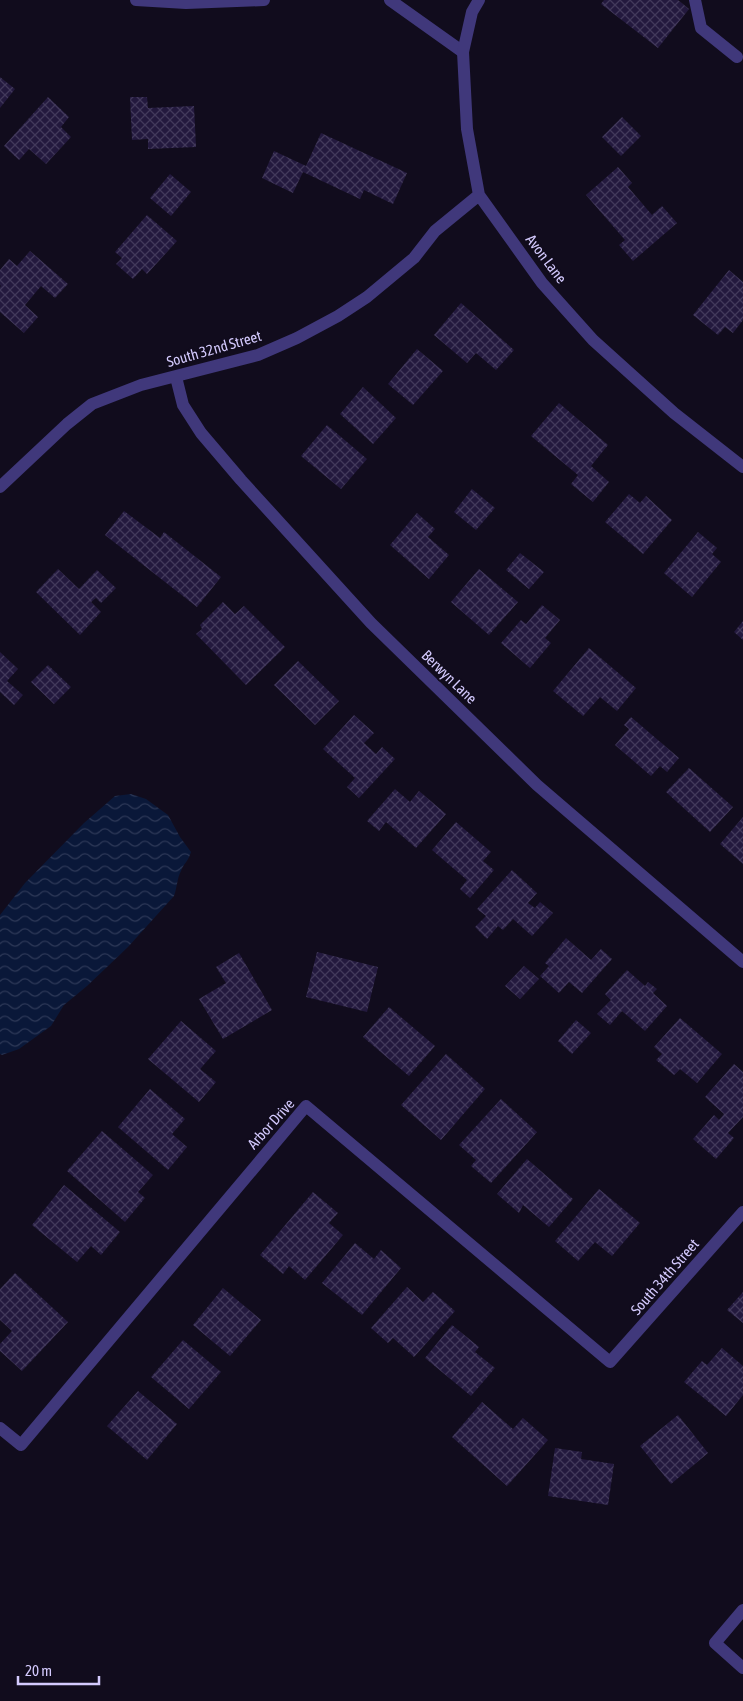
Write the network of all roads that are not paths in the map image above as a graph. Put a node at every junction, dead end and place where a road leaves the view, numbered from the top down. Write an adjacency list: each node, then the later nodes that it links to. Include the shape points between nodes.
1 (136, 0): 2 (street, via 186,3)
2 (264, 0)
3 (390, 0): 6 (street)
4 (479, 0): 6 (street, Avon Lane, via 472,12)
5 (695, 0): 7 (street, via 701,28)
6 (463, 52): 8 (street, Avon Lane, via 467,129)
7 (736, 57)
8 (479, 195): 9 (street, South 32nd Street, via 435,231 414,258 338,316 258,355); 10 (street, Avon Lane, via 542,284 593,340 674,413)
9 (176, 377): 11 (street, South 32nd Street, via 141,385 92,404); 12 (street, Berwyn Lane, via 183,405 201,433 371,623 537,785)
10 (743, 467)
11 (0, 487)
12 (743, 962)
13 (743, 1212): 14 (street, South 34th Street)
14 (610, 1362): 15 (street, Arbor Drive, via 306,1106 21,1445)
15 (0, 1428)
16 (743, 1610): 17 (street, via 714,1643)
17 (743, 1668)

